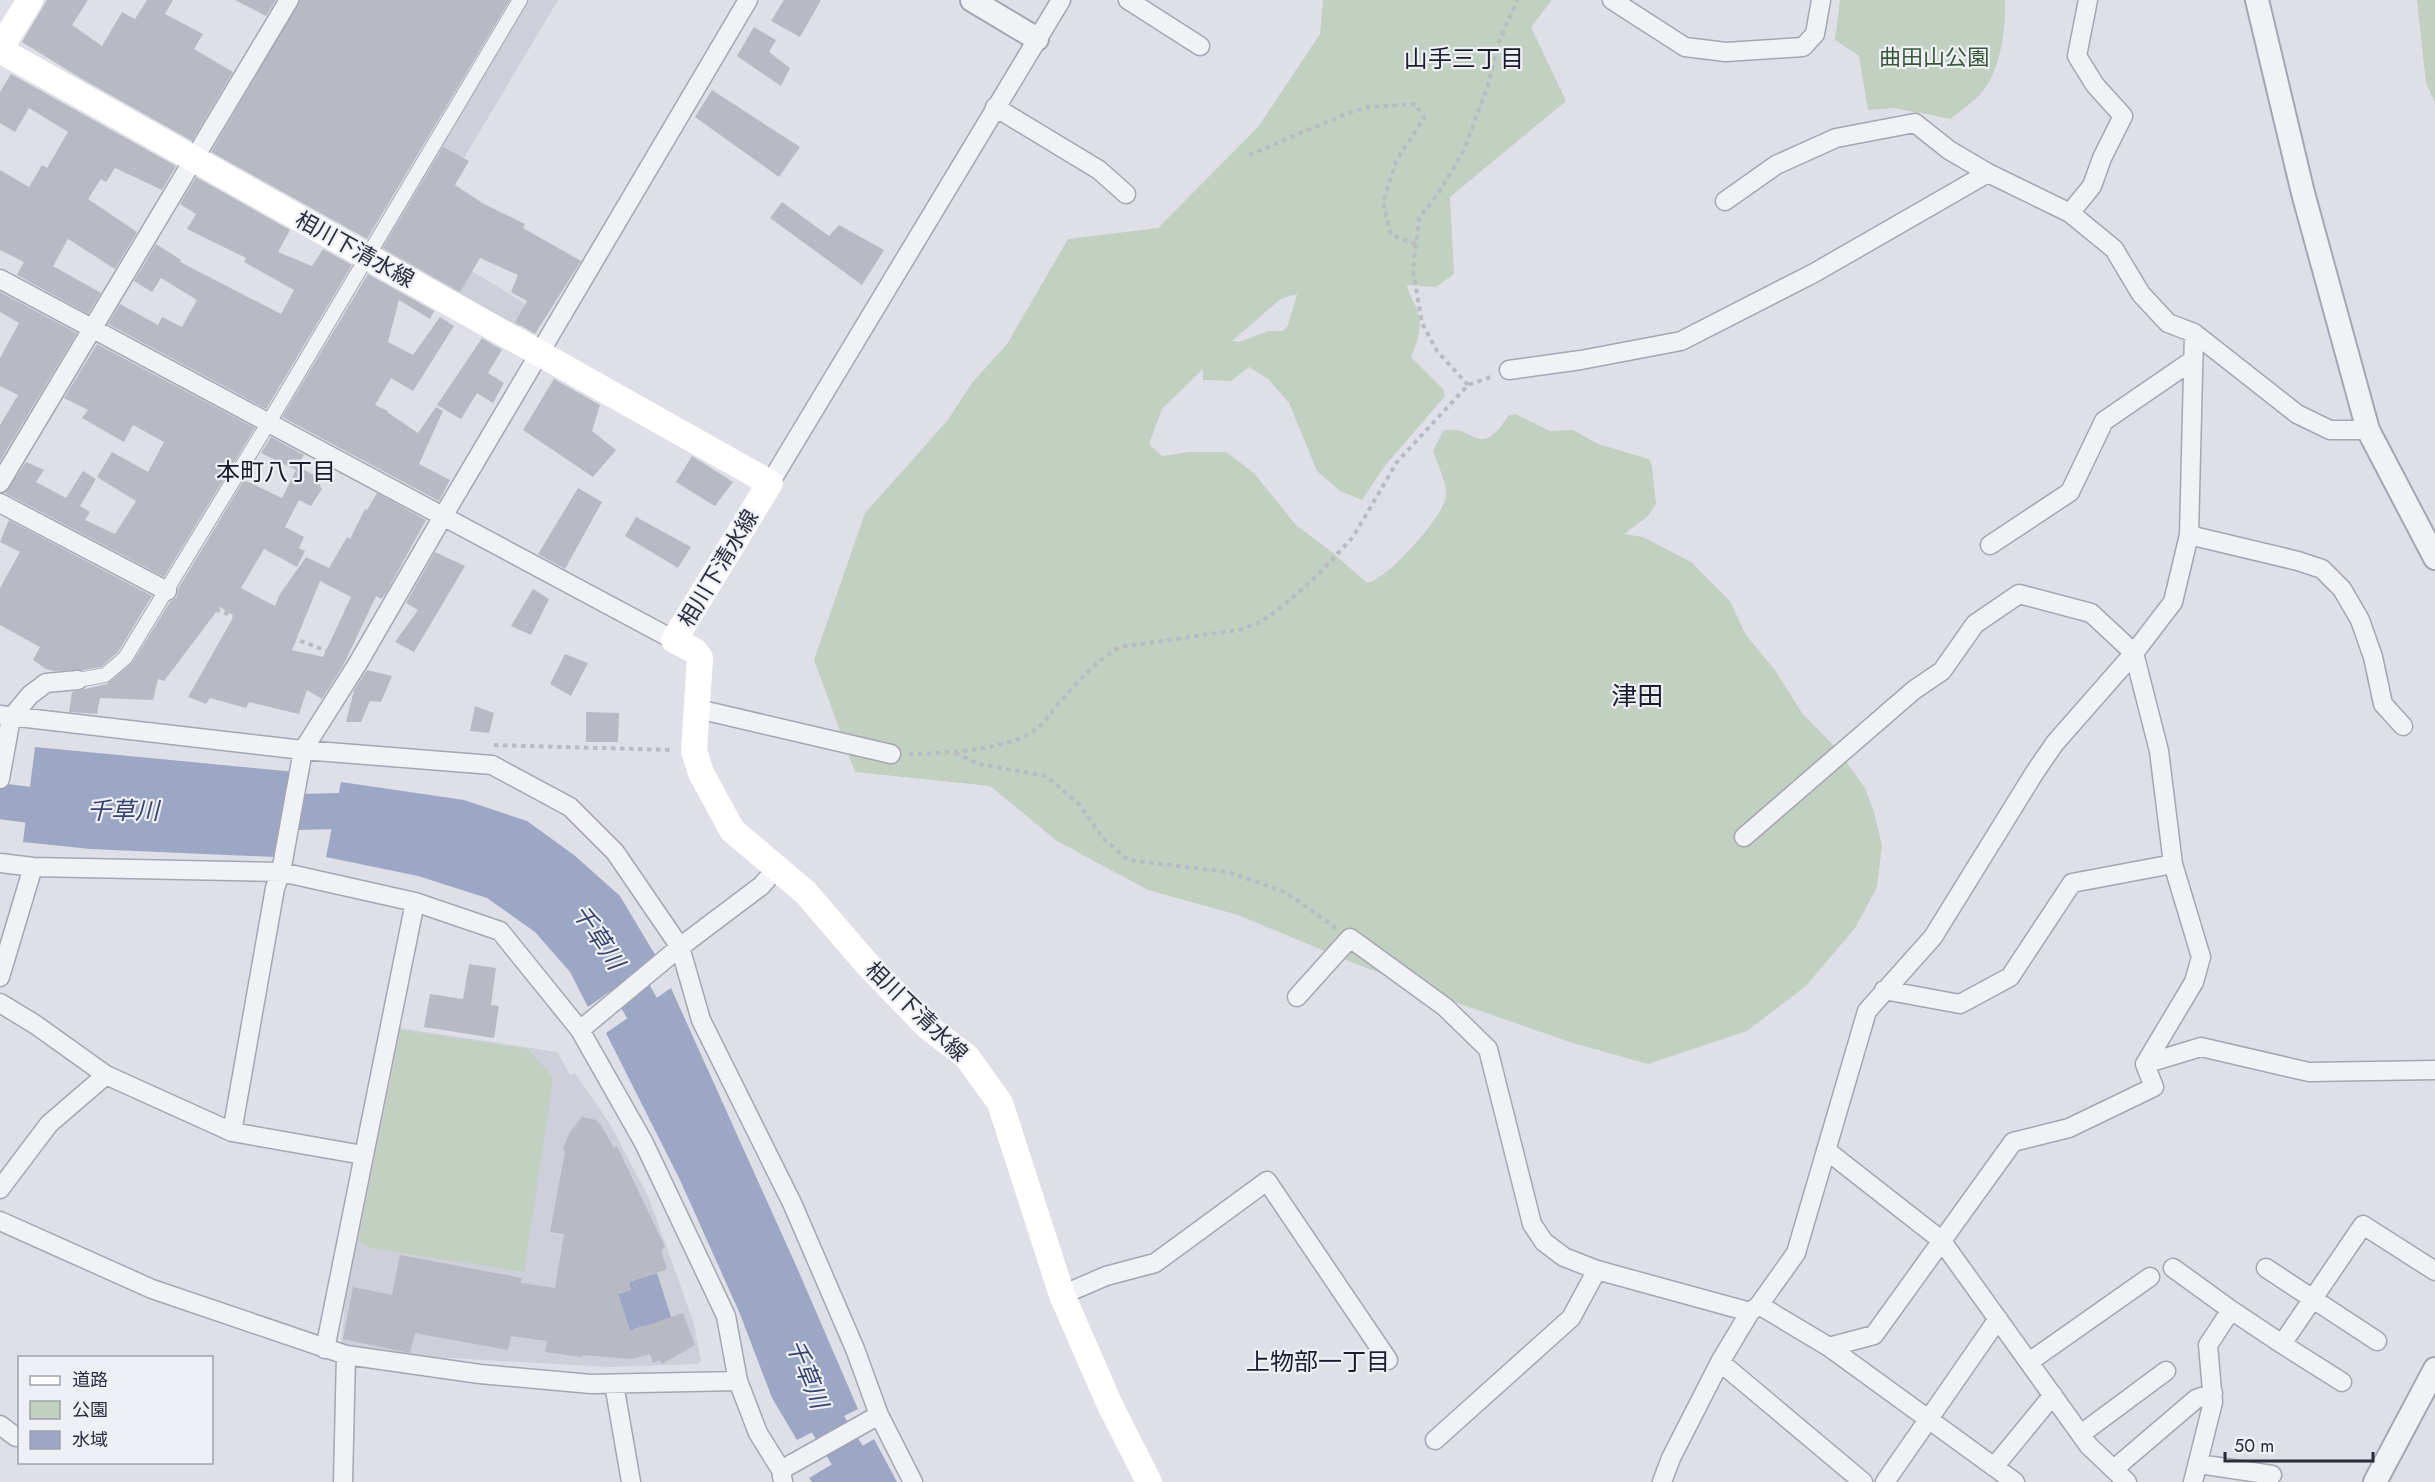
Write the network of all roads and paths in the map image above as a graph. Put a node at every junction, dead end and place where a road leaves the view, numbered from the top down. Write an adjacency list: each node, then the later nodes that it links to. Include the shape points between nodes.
1 (30, 0): 15 (main road)
2 (289, 0): 18 (street)
3 (520, 0): 24 (street)
4 (748, 0): 28 (street)
5 (972, 0): 13 (street)
6 (1061, 0): 13 (street)
7 (1128, 0): 14 (street)
8 (1517, 0): 23 (path, via 1498,44 1488,85 1463,152 1419,218)
9 (1612, 0): 10 (street, via 1685,47 1726,52 1803,47 1815,34)
10 (1821, 0)
11 (2088, 0): 22 (street, via 2077,56 2095,85 2123,116 2092,186)
12 (2257, 0): 33 (street, via 2303,193)
13 (1037, 39): 16 (street)
14 (1200, 46)
15 (0, 50): 18 (main road, 相川下清水線)
16 (995, 107): 20 (street, via 1099,171); 35 (street)
17 (1249, 155): 23 (path, via 1348,113 1369,107 1415,104 1424,118 1396,161 1383,203 1391,235)
18 (193, 160): 24 (main road, 相川下清水線); 26 (street)
19 (1988, 173): 21 (street, via 1949,150 1915,123 1836,138 1776,165); 22 (street); 30 (street, via 1814,273 1681,341)
20 (1126, 194)
21 (1725, 201)
22 (2070, 213): 27 (street, via 2114,249 2141,294 2168,322)
23 (1416, 244): 31 (path, via 1413,271 1422,323 1437,351)
24 (367, 255): 28 (main road, 相川下清水線); 32 (street)
25 (0, 279): 26 (street)
26 (93, 330): 32 (street); 34 (street)
27 (2194, 333): 29 (street); 33 (street, via 2297,414 2330,430)
28 (539, 353): 35 (main road, 相川下清水線); 37 (street)
29 (2193, 360): 38 (street); 39 (street, via 2104,421 2070,492)
30 (1509, 370): 31 (path)
31 (1468, 385): 52 (path, via 1397,462 1353,537 1317,576 1260,622 1238,630 1109,652 1036,730 1017,739)
32 (269, 422): 37 (street); 41 (street)
33 (2368, 430): 40 (street)
34 (0, 483)
35 (770, 483): 42 (main road, 相川下清水線)
36 (0, 503): 41 (street)
37 (442, 518): 42 (street); 44 (street)
38 (2189, 535): 43 (street, via 2173,602); 48 (street, via 2322,569 2342,589 2360,620 2383,704)
39 (1990, 545)
40 (2435, 558)
41 (167, 591): 44 (path); 45 (street, via 125,658 105,675)
42 (674, 640): 46 (main road, 相川下清水線, via 700,658)
43 (2134, 653): 55 (street, via 2091,613 2019,594 1975,624 1942,671 1914,690); 57 (street, via 2159,751); 65 (street, via 2055,743 1933,938)
44 (358, 663): 50 (street)
45 (78, 680): 47 (street, via 46,682)
46 (698, 709): 51 (main road, 相川下清水線); 53 (street)
47 (6, 717): 50 (street); 54 (street)
48 (2403, 726)
49 (492, 745): 51 (path)
50 (303, 750): 60 (street); 63 (street, via 492,765 570,807 615,852)
51 (694, 751): 59 (main road, 相川下清水線, via 732,830)
52 (954, 753): 53 (path); 62 (path, via 979,764 1046,776 1079,804 1103,838 1128,860 1228,872 1286,892)
53 (891, 754)
54 (0, 779)
55 (1744, 837)
56 (0, 863): 58 (street)
57 (2173, 864): 65 (street, via 2072,883 2010,977 1960,1004); 69 (street, via 2201,957 2194,982)
58 (33, 867): 60 (street); 64 (street)
59 (777, 868): 63 (street, via 761,886); 83 (main road, 相川下清水線, via 806,893 928,1027 968,1057 1000,1102)
60 (281, 872): 61 (street); 72 (street, via 274,888)
61 (415, 902): 68 (street, via 500,931); 74 (street)
62 (1350, 938): 66 (street); 80 (street, via 1445,1006 1488,1049 1532,1224 1544,1242 1564,1257)
63 (680, 947): 68 (street); 103 (street, via 701,1020 792,1203)
64 (0, 976)
65 (1884, 990): 73 (street, via 1867,1011)
66 (1297, 997)
67 (0, 1003): 71 (street)
68 (580, 1030): 98 (street, via 644,1143 726,1316)
69 (2145, 1064): 70 (street, via 2201,1047 2309,1072); 77 (street, via 2154,1087 2069,1128 2013,1142)
70 (2435, 1070)
71 (106, 1075): 72 (street); 75 (street, via 49,1124)
72 (232, 1132): 74 (street)
73 (1826, 1150): 77 (street); 85 (street, via 1796,1253)
74 (363, 1155): 91 (street)
75 (0, 1189)
76 (0, 1221): 91 (street, via 152,1289)
77 (1941, 1240): 87 (street); 90 (street, via 1874,1335)
78 (2173, 1268): 86 (street)
79 (2266, 1269): 84 (street)
80 (1597, 1270): 85 (street); 108 (street, via 1571,1318)
81 (2435, 1271): 84 (street, via 2363,1226)
82 (2150, 1277): 95 (street)
83 (1062, 1295): 93 (street, via 1106,1276 1155,1263 1266,1181); 117 (main road, 相川下清水線)
84 (2315, 1299): 88 (street); 89 (street)
85 (1755, 1308): 90 (street); 94 (street)
86 (2231, 1310): 89 (street); 101 (street, via 2208,1345)
87 (1998, 1319): 95 (street); 104 (street)
88 (2377, 1341)
89 (2282, 1344): 99 (street)
90 (1829, 1347): 104 (street)
91 (325, 1349): 92 (street)
92 (346, 1355): 100 (street, via 480,1374); 114 (street)
93 (1388, 1360)
94 (1720, 1362): 118 (street); 119 (street)
95 (2029, 1362): 102 (street)
96 (2435, 1369): 124 (street)
97 (2166, 1371): 106 (street)
98 (738, 1381): 100 (street); 113 (street, via 758,1433)
99 (2342, 1382)
100 (614, 1384): 115 (street)
101 (2213, 1393): 109 (street); 111 (street, via 2196,1399)
102 (2053, 1395): 106 (street); 110 (street)
103 (879, 1415): 113 (street); 116 (street)
104 (1929, 1420): 110 (street); 120 (street)
105 (0, 1425): 107 (street)
106 (2080, 1434): 111 (street)
107 (16, 1437)
108 (1435, 1440)
109 (2199, 1464): 112 (street); 123 (street)
110 (1994, 1467): 121 (street)
111 (2114, 1469): 122 (street)
112 (2272, 1475)
113 (782, 1476)
114 (344, 1482)
115 (631, 1482)
116 (913, 1482)
117 (1149, 1482)
118 (1662, 1482)
119 (1863, 1482)
120 (1885, 1482)
121 (2014, 1482)
122 (2127, 1482)
123 (2193, 1482)
124 (2375, 1482)

